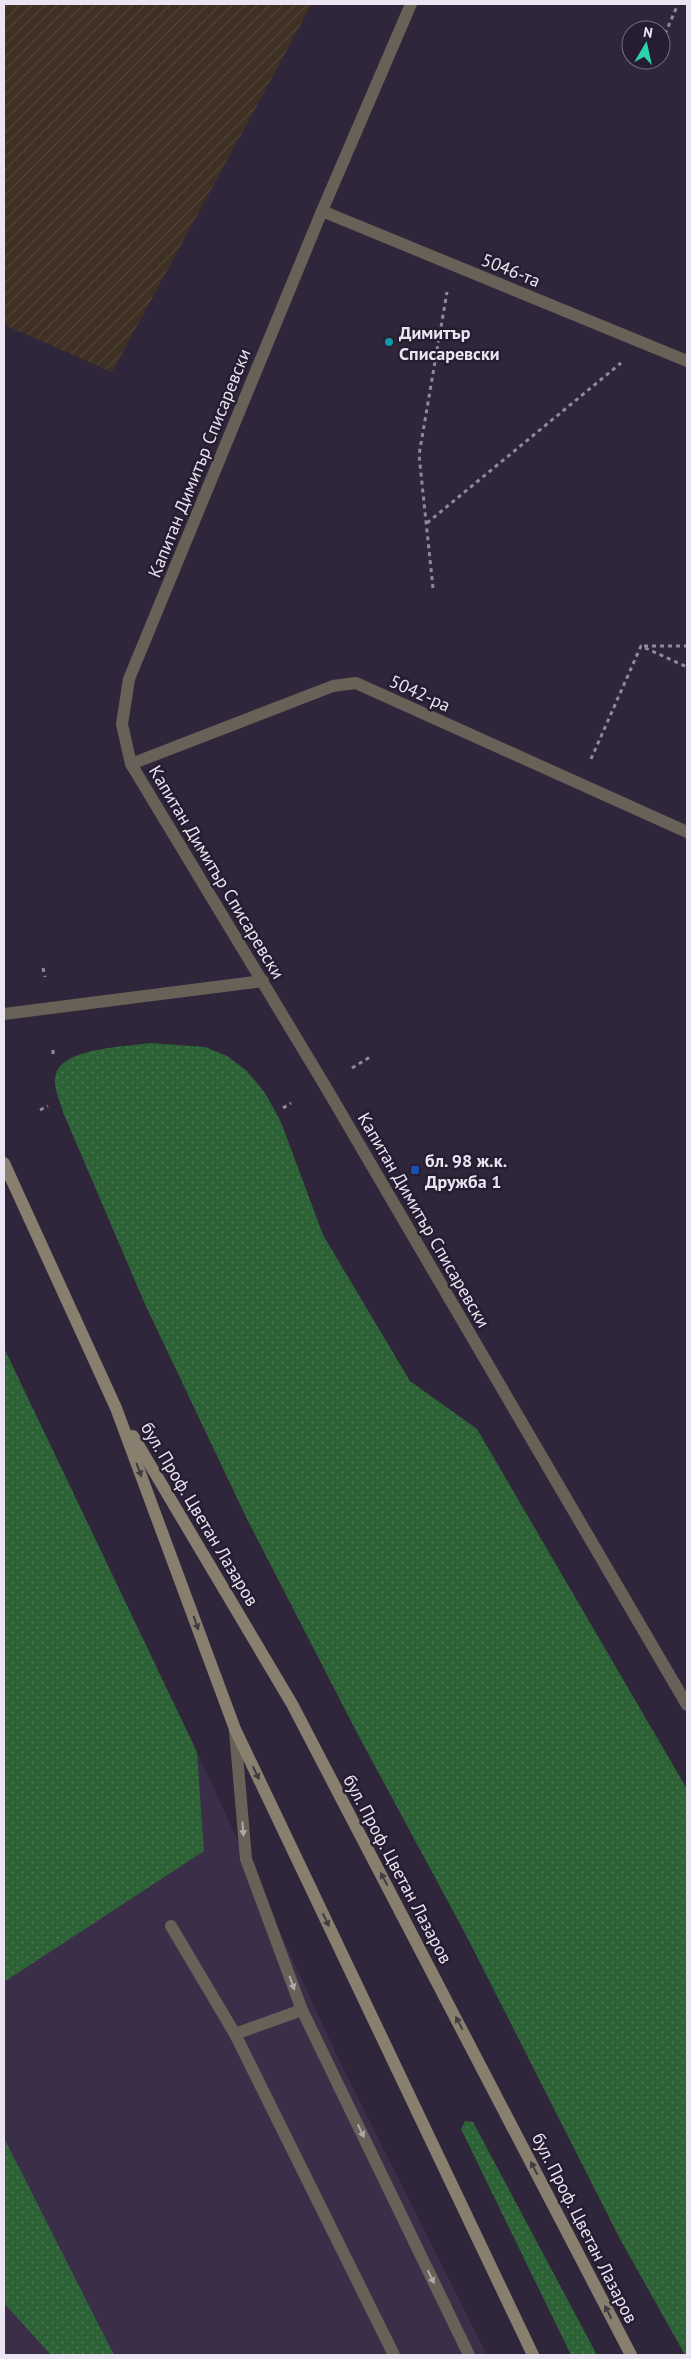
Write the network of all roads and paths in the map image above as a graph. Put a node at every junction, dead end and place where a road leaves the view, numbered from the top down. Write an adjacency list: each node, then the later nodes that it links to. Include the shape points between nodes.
1 (411, 4): 4 (street, Капитан Димитър Списаревски)
2 (678, 4): 3 (path)
3 (671, 20)
4 (322, 211): 5 (street, 5046-та); 13 (street, Капитан Димитър Списаревски, via 129,679 122,724)
5 (452, 264): 6 (street, 5046-та); 8 (path, via 419,455)
6 (644, 344): 7 (street, 5046-та); 8 (path)
7 (687, 361)
8 (427, 523): 9 (path)
9 (433, 588)
10 (641, 646): 11 (path); 12 (path); 14 (path)
11 (687, 646)
12 (687, 667)
13 (131, 764): 14 (street, 5042-ра, via 333,686 356,683); 18 (street, Капитан Димитър Списаревски)
14 (580, 784): 15 (street, 5042-ра)
15 (687, 832)
16 (43, 968): 17 (path)
17 (45, 977)
18 (263, 981): 19 (street); 30 (street, Капитан Димитър Списаревски)
19 (4, 1014)
20 (52, 1050): 21 (path)
21 (54, 1056)
22 (370, 1057): 23 (path)
23 (352, 1068)
24 (291, 1103): 26 (path)
25 (48, 1106): 27 (path)
26 (283, 1108)
27 (40, 1110)
28 (4, 1163): 29 (main road, бул. Проф. Цветан Лазаров)
29 (116, 1408): 31 (main road, бул. Проф. Цветан Лазаров, one-way to 31); 38 (main road, бул. Проф. Цветан Лазаров, one-way to 29, via 292,1704)
30 (687, 1705)
31 (235, 1728): 33 (street, one-way to 33, via 246,1859); 37 (main road, бул. Проф. Цветан Лазаров, one-way to 37)
32 (171, 1926): 34 (street)
33 (302, 2010): 34 (street); 36 (street, one-way to 36)
34 (235, 2034): 35 (street)
35 (394, 2355)
36 (469, 2355)
37 (533, 2355)
38 (631, 2355)

